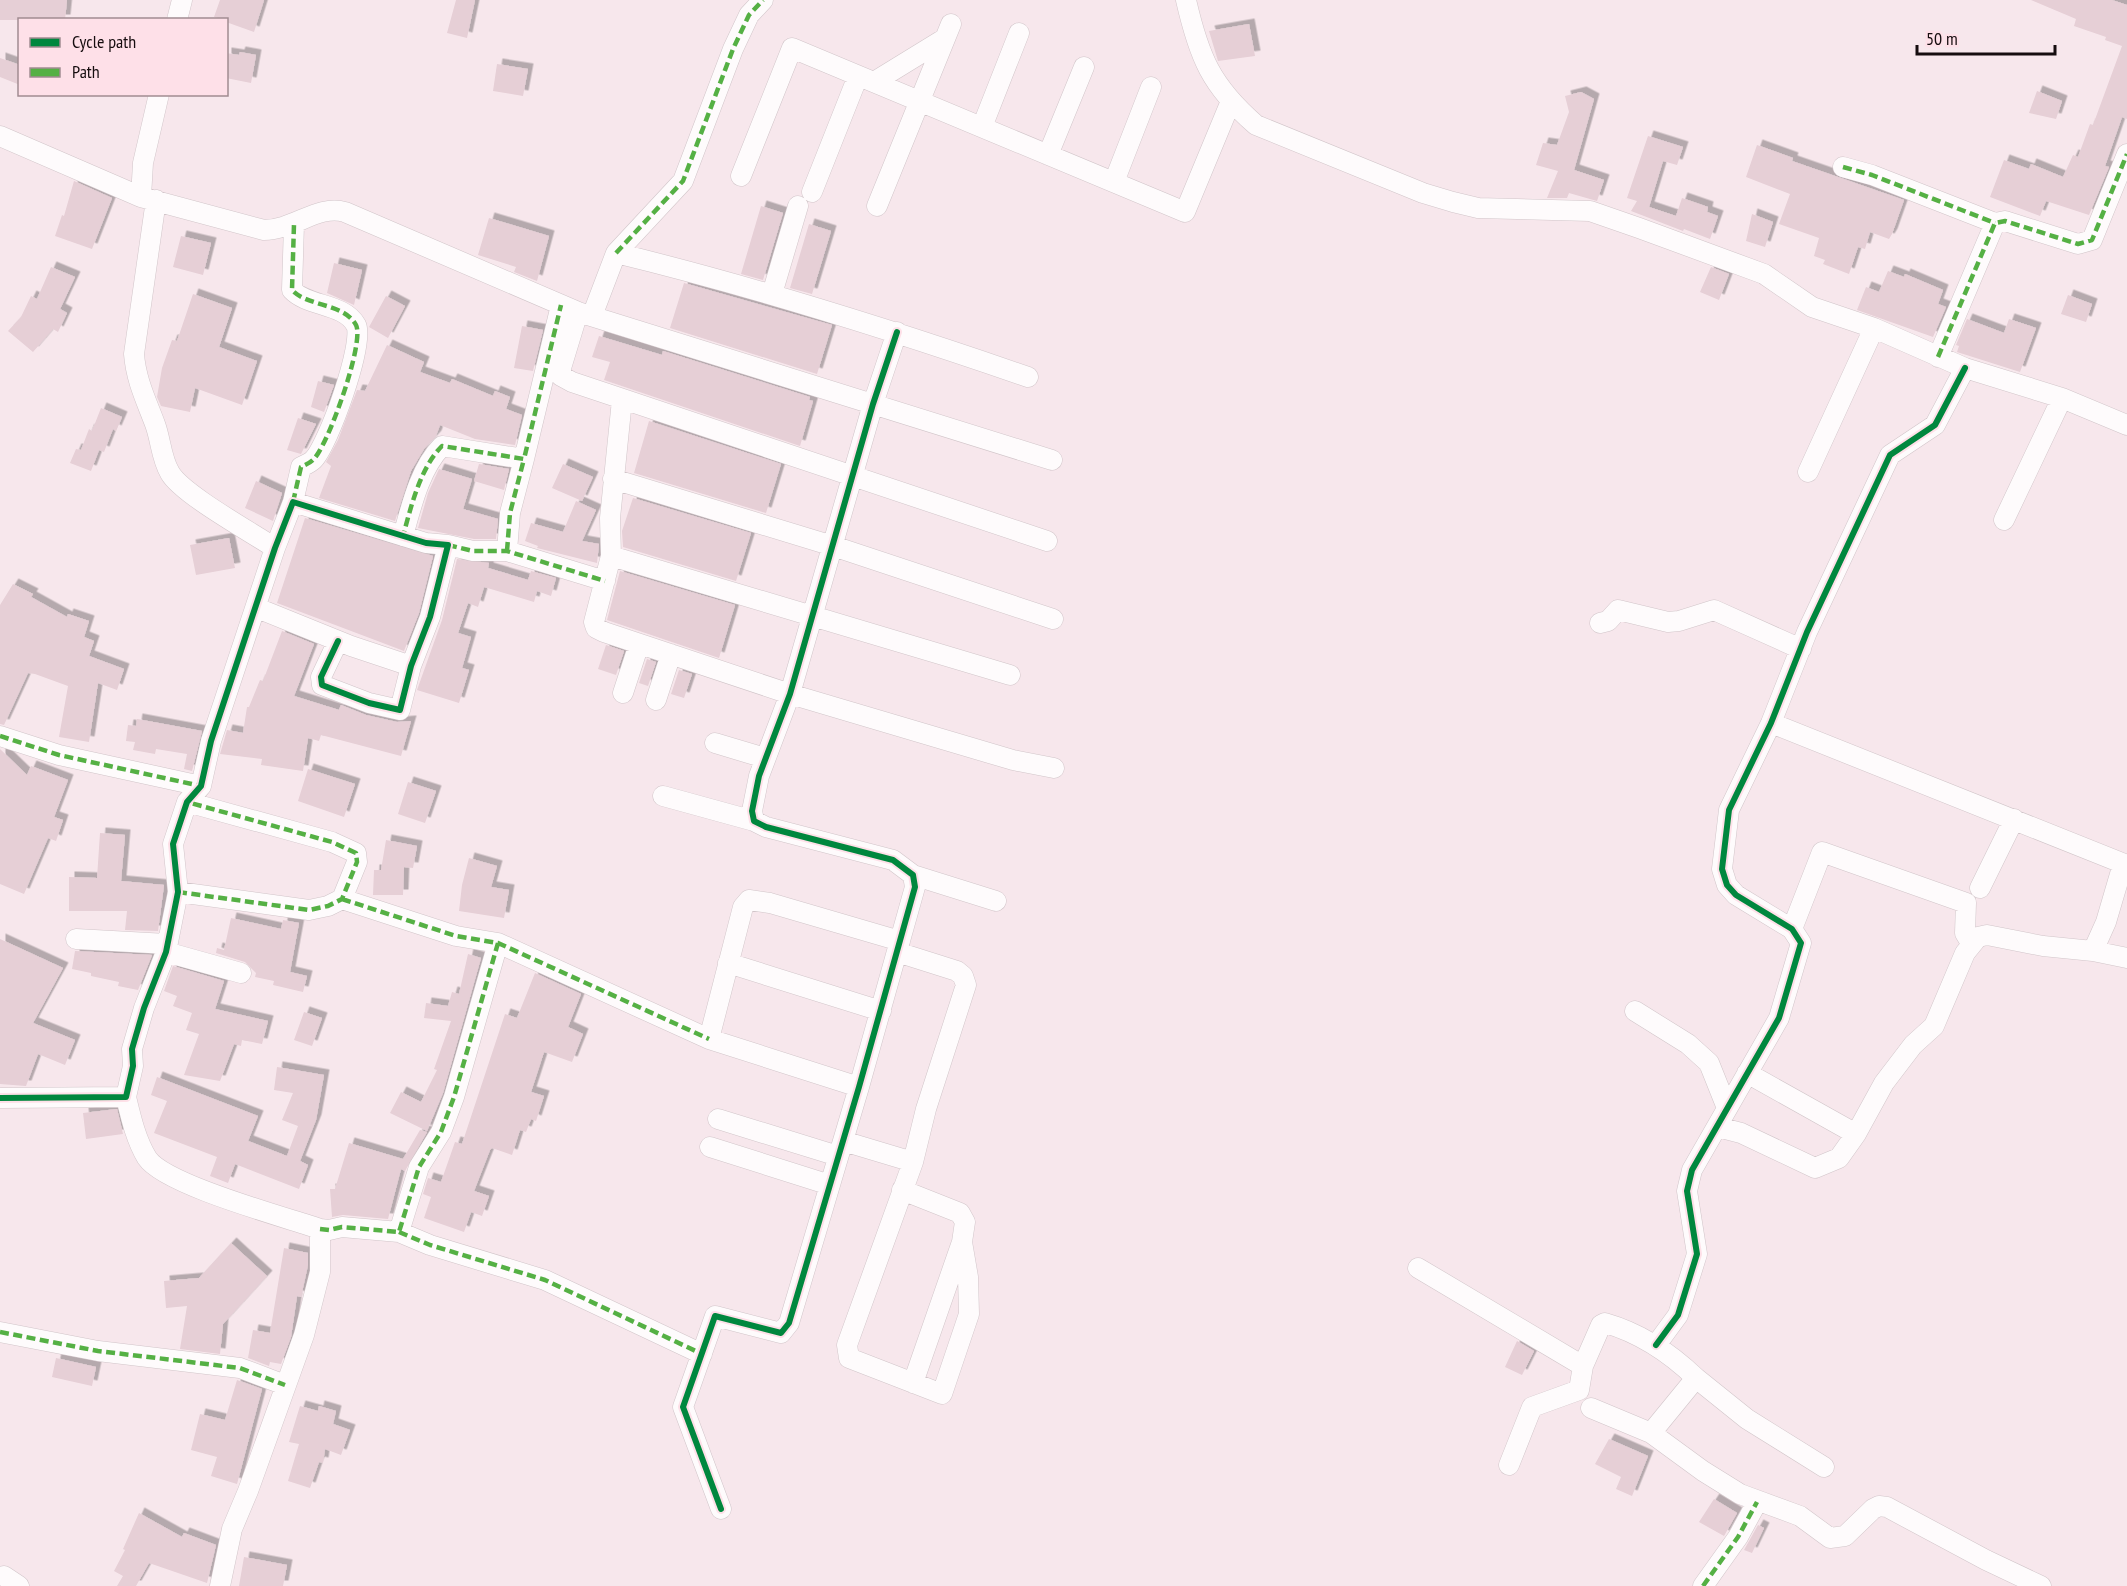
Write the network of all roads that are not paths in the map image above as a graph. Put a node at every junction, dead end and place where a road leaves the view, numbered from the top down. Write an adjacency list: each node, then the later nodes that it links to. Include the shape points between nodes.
1 (182, 0): 4 (street)
2 (763, 0): 25 (street, via 749,15 733,49 683,182)
3 (1186, 0): 11 (street, via 1204,64)
4 (178, 18)
5 (1019, 33): 12 (street)
6 (1084, 67): 15 (street)
7 (866, 79): 10 (street); 10 (street, via 948,32); 17 (street, via 792,48); 19 (street)
8 (1151, 87): 18 (street)
9 (159, 96): 20 (street, via 143,163)
10 (919, 101): 12 (street); 22 (street)
11 (1231, 101): 18 (street, via 1185,212); 28 (street, via 1256,125 1423,193 1478,208 1590,211 1764,274 1812,307)
12 (982, 127): 15 (street)
13 (0, 136): 20 (street)
14 (2127, 154): 23 (street, via 2092,240 2078,244 2004,221)
15 (1048, 155): 18 (street)
16 (1843, 167): 23 (street)
17 (741, 176)
18 (1114, 182)
19 (812, 192)
20 (148, 199): 24 (street, via 264,230 280,230); 48 (street, via 135,375 156,426 164,462 184,490)
21 (798, 206): 26 (street)
22 (877, 206)
23 (1995, 223): 30 (street)
24 (294, 224): 27 (street, via 333,208); 42 (street, via 292,290 299,298 339,311 356,324 359,339 320,451 301,467)
25 (616, 253): 26 (street); 27 (street)
26 (772, 294): 29 (street)
27 (577, 311): 34 (street, via 561,376); 35 (street); 37 (street)
28 (1874, 328): 30 (street); 39 (street)
29 (897, 332): 32 (street); 35 (street)
30 (1938, 357): 31 (street)
31 (1965, 368): 33 (street); 58 (street, via 1935,425 1890,454)
32 (1028, 377)
33 (2062, 398): 36 (street); 43 (street)
34 (622, 400): 40 (street); 41 (street)
35 (873, 404): 38 (street); 40 (street)
36 (2127, 425)
37 (524, 459): 44 (street, via 442,446 416,494); 49 (street, via 512,504)
38 (1052, 460)
39 (1808, 472)
40 (854, 477): 45 (street); 47 (street)
41 (613, 479): 47 (street); 50 (street)
42 (294, 502): 44 (street); 48 (street)
43 (2004, 520)
44 (403, 536): 46 (street)
45 (1047, 541)
46 (448, 545): 49 (street, via 473,551); 60 (street, via 430,617)
47 (833, 546): 53 (street); 54 (street)
48 (275, 548): 52 (street)
49 (507, 552): 51 (street)
50 (611, 556): 51 (street); 53 (street)
51 (605, 581): 57 (street, via 594,622 596,628)
52 (257, 608): 56 (street); 70 (street, via 211,741)
53 (811, 615): 61 (street); 63 (street)
54 (1053, 619)
55 (1600, 623): 58 (street, via 1608,621 1618,610 1668,622 1714,610)
56 (338, 641): 60 (street); 60 (street, via 320,681 369,703 400,710)
57 (639, 644): 59 (street); 62 (street)
58 (1801, 649): 65 (street)
59 (671, 654): 63 (street); 64 (street)
60 (411, 666)
61 (1010, 675)
62 (623, 693)
63 (790, 694): 68 (street); 69 (street)
64 (656, 700)
65 (1771, 723): 73 (street); 81 (street, via 1729,810 1722,869 1727,885 1736,895)
66 (0, 736): 70 (street, via 58,755)
67 (715, 743): 68 (street)
68 (765, 758): 74 (street, via 752,811)
69 (1054, 768)
70 (201, 786): 72 (street)
71 (663, 796): 74 (street)
72 (187, 802): 78 (street, via 173,844); 79 (street, via 352,850 357,862)
73 (2014, 819): 75 (street); 77 (street)
74 (754, 821): 76 (street, via 893,860)
75 (2125, 865): 87 (street)
76 (913, 875): 80 (street); 85 (street, via 915,887)
77 (1980, 888)
78 (178, 892): 79 (street, via 309,910); 86 (street)
79 (342, 899): 83 (street, via 456,936)
80 (996, 901)
81 (1792, 929): 84 (street, via 1822,852 1966,903 1965,933); 94 (street, via 1801,943 1790,985 1779,1018)
82 (76, 939): 86 (street)
83 (498, 943): 93 (street); 108 (street, via 454,1097 441,1132 419,1167)
84 (1971, 943): 87 (street, via 1987,936); 101 (street, via 1934,1026 1913,1045 1884,1083)
85 (898, 947): 89 (street, via 770,903 749,900 742,907); 91 (street); 104 (street, via 957,971 966,985)
86 (166, 948): 90 (street); 97 (street, via 132,1049 133,1066)
87 (2093, 951): 88 (street)
88 (2127, 958)
89 (728, 963): 91 (street); 93 (street)
90 (241, 973)
91 (881, 1011): 95 (street)
92 (1635, 1011): 98 (street, via 1688,1044 1709,1063)
93 (709, 1039): 95 (street)
94 (1747, 1073): 98 (street); 101 (street)
95 (859, 1087): 103 (street)
96 (0, 1098): 97 (street)
97 (126, 1098): 107 (street, via 143,1149 160,1171)
98 (1727, 1108): 100 (street)
99 (718, 1119): 103 (street)
100 (1718, 1127): 101 (street, via 1741,1133 1815,1168 1839,1158); 114 (street, via 1692,1170 1687,1191 1696,1239 1693,1271 1678,1315)
101 (1856, 1134)
102 (710, 1147): 105 (street)
103 (841, 1148): 104 (street); 105 (street)
104 (913, 1162): 106 (street)
105 (830, 1185): 115 (street, via 789,1323 781,1333 715,1316)
106 (902, 1190): 109 (street, via 960,1213 965,1222); 118 (street, via 846,1351 853,1362)
107 (320, 1229): 108 (street); 119 (street, via 320,1272 304,1335)
108 (399, 1232): 115 (street, via 545,1280)
109 (962, 1242): 111 (street); 112 (street)
110 (1418, 1268): 116 (street)
111 (940, 1304): 112 (street); 118 (street)
112 (969, 1314): 118 (street, via 942,1394)
113 (0, 1332): 119 (street, via 98,1351 240,1368)
114 (1656, 1345): 116 (street, via 1605,1323); 117 (street)
115 (702, 1354): 125 (street, via 683,1407)
116 (1583, 1366): 122 (street, via 1579,1390 1532,1407)
117 (1696, 1378): 121 (street); 123 (street, via 1747,1419)
118 (913, 1383)
119 (285, 1385): 126 (street, via 232,1529)
120 (1591, 1408): 121 (street)
121 (1651, 1433): 124 (street, via 1703,1471)
122 (1509, 1465)
123 (1824, 1467)
124 (1757, 1502): 127 (street); 128 (street, via 1800,1516 1830,1538 1845,1536 1873,1509 1887,1507)
125 (721, 1509)
126 (220, 1586)
127 (1703, 1586)
128 (2041, 1586)

